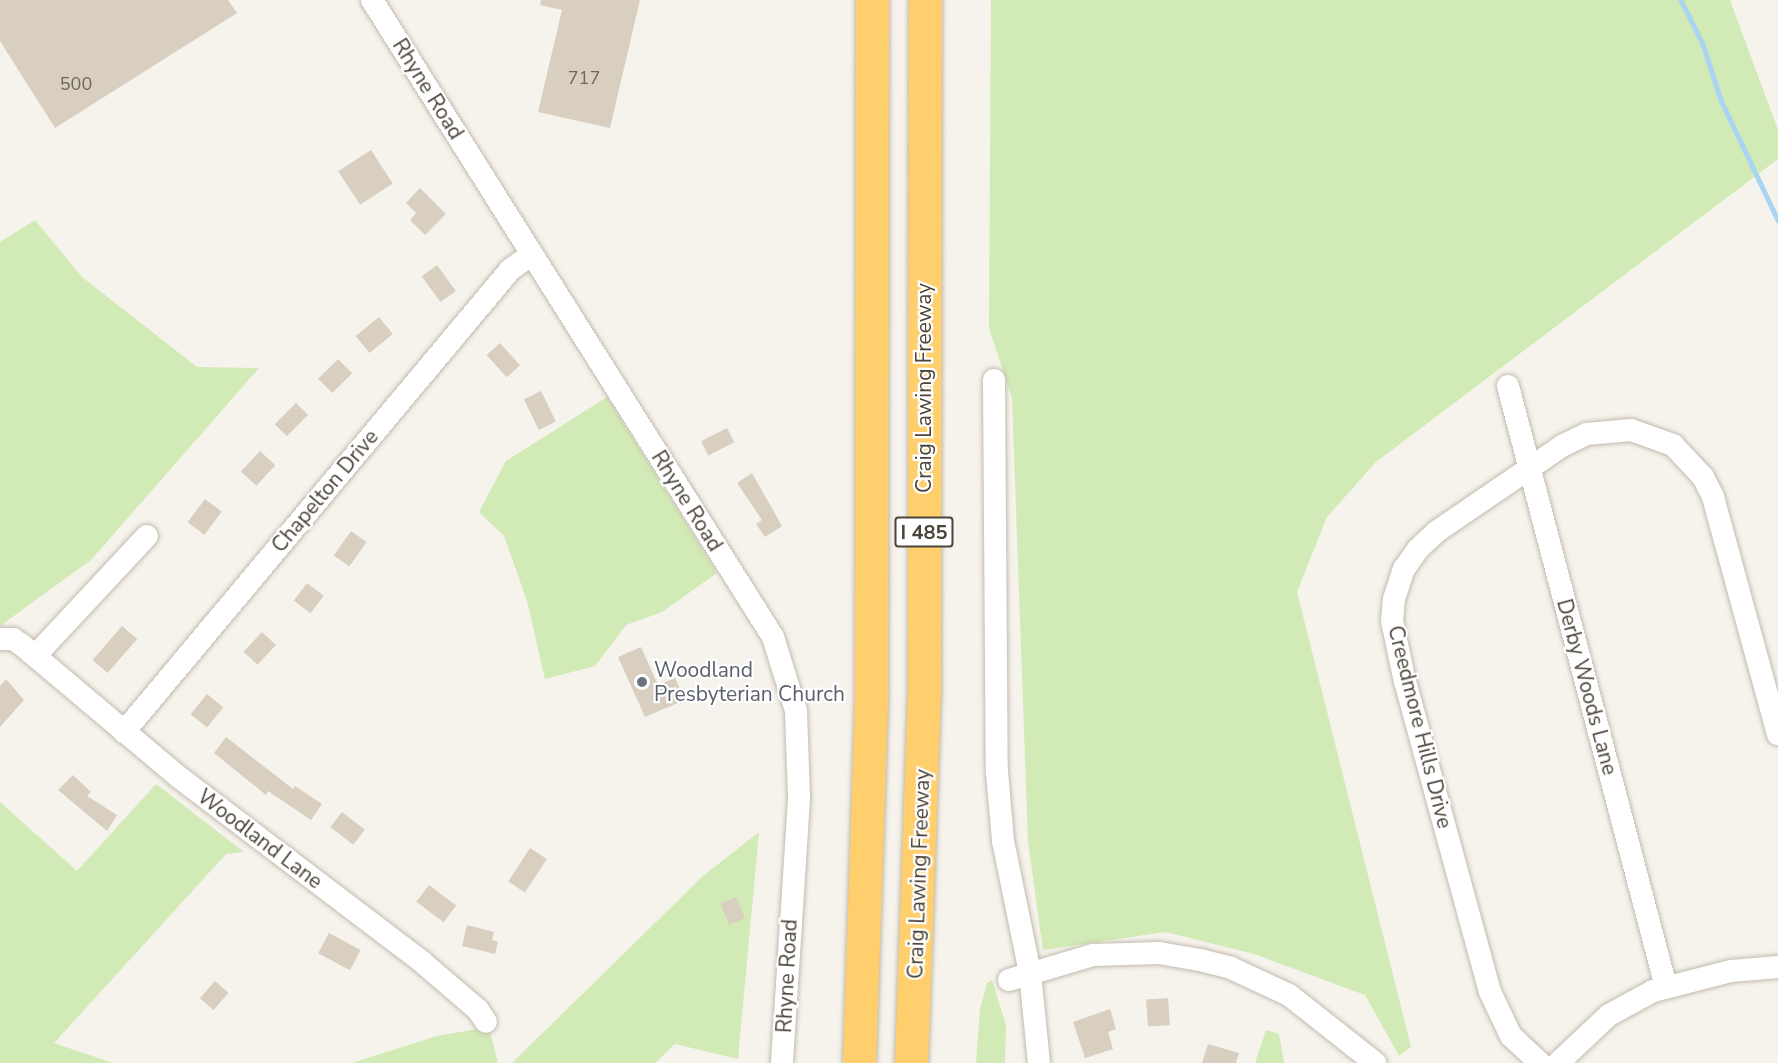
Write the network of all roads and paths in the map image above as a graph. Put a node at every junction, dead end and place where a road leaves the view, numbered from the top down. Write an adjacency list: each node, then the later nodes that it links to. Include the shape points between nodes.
1 (372, 0): 4 (street, Rhyne Road)
2 (872, 0): 18 (highway, I 485, via 871,699)
3 (925, 0): 19 (highway, Craig Lawing Freeway / I 485, via 923,715)
4 (532, 254): 11 (street, Chapelton Drive, via 510,270); 17 (street, Rhyne Road, via 773,637 796,711 799,799)
5 (994, 380): 14 (street, via 997,772)
6 (1508, 386): 7 (street, Derby Woods Lane)
7 (1529, 469): 12 (street, Creedmore Hills Drive, via 1562,446 1607,430 1653,435 1689,459 1713,497); 15 (street, Derby Woods Lane); 22 (street, Creedmore Hills Drive, via 1436,532 1418,549 1404,569 1392,621 1490,992 1511,1036)
8 (147, 536): 10 (street)
9 (0, 639): 10 (street, Woodland Lane, via 12,639)
10 (34, 656): 11 (street, Woodland Lane)
11 (124, 732): 16 (street, Woodland Lane, via 422,962 478,1010)
12 (1778, 734)
13 (1778, 967): 15 (street, via 1731,971)
14 (1019, 976): 20 (street); 21 (street, via 1093,956 1137,952 1180,956 1231,968 1263,981 1315,1012)
15 (1666, 987): 23 (street, via 1609,1016)
16 (486, 1022)
17 (782, 1063)
18 (859, 1063)
19 (911, 1063)
20 (1039, 1063)
21 (1375, 1063)
22 (1540, 1063)
23 (1558, 1063)

